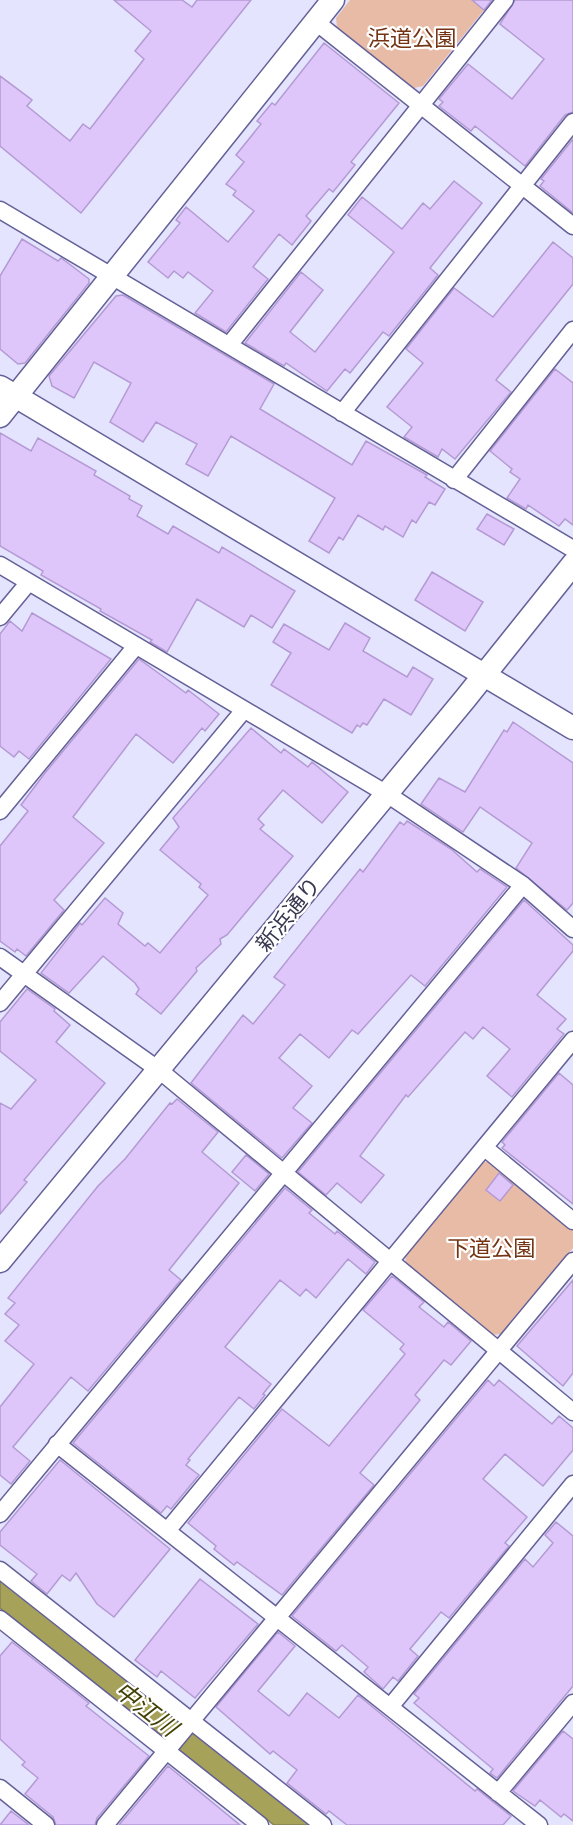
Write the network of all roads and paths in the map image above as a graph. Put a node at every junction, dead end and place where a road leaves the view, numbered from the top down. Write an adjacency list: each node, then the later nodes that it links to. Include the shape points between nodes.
1 (333, 0): 3 (street)
2 (505, 0): 4 (street)
3 (316, 22): 4 (street); 9 (street)
4 (421, 105): 6 (street); 11 (street)
5 (573, 122): 6 (street)
6 (523, 186): 8 (street); 13 (street)
7 (0, 210): 9 (street)
8 (573, 226)
9 (113, 277): 11 (street); 12 (street)
10 (573, 330): 15 (street)
11 (230, 344): 13 (street)
12 (8, 392): 14 (street); 22 (street)
13 (342, 413): 15 (street)
14 (0, 416)
15 (454, 480): 16 (street)
16 (573, 549)
17 (573, 564): 22 (street, 新浜通り)
18 (0, 565): 19 (street)
19 (29, 582): 20 (street); 21 (street)
20 (0, 617)
21 (136, 646): 23 (street); 26 (street)
22 (485, 674): 24 (street); 25 (street, 新浜通り)
23 (244, 710): 25 (street); 30 (street)
24 (573, 728)
25 (387, 794): 27 (street); 33 (street, 新浜通り)
26 (0, 811)
27 (523, 885): 28 (street); 35 (street)
28 (573, 928)
29 (0, 957): 30 (street)
30 (24, 974): 31 (street); 33 (street)
31 (0, 1003)
32 (573, 1040): 34 (street)
33 (159, 1070): 35 (street); 38 (street, 新浜通り)
34 (485, 1148): 36 (street); 37 (street)
35 (284, 1173): 37 (street); 42 (street)
36 (573, 1221)
37 (391, 1260): 40 (street); 45 (street)
38 (0, 1261)
39 (573, 1261): 40 (street)
40 (499, 1351): 41 (street); 48 (street)
41 (573, 1412)
42 (57, 1444): 44 (street); 45 (street)
43 (573, 1484): 50 (street)
44 (0, 1514)
45 (167, 1531): 48 (street)
46 (0, 1570): 51 (street)
47 (0, 1619): 52 (street)
48 (278, 1619): 50 (street); 51 (street)
49 (573, 1703): 54 (street)
50 (390, 1707): 54 (street)
51 (189, 1724): 52 (street); 58 (street)
52 (170, 1748): 56 (street); 57 (street)
53 (0, 1788): 55 (street)
54 (498, 1793): 59 (street)
55 (46, 1825)
56 (105, 1825)
57 (260, 1825)
58 (324, 1825)
59 (539, 1825)

